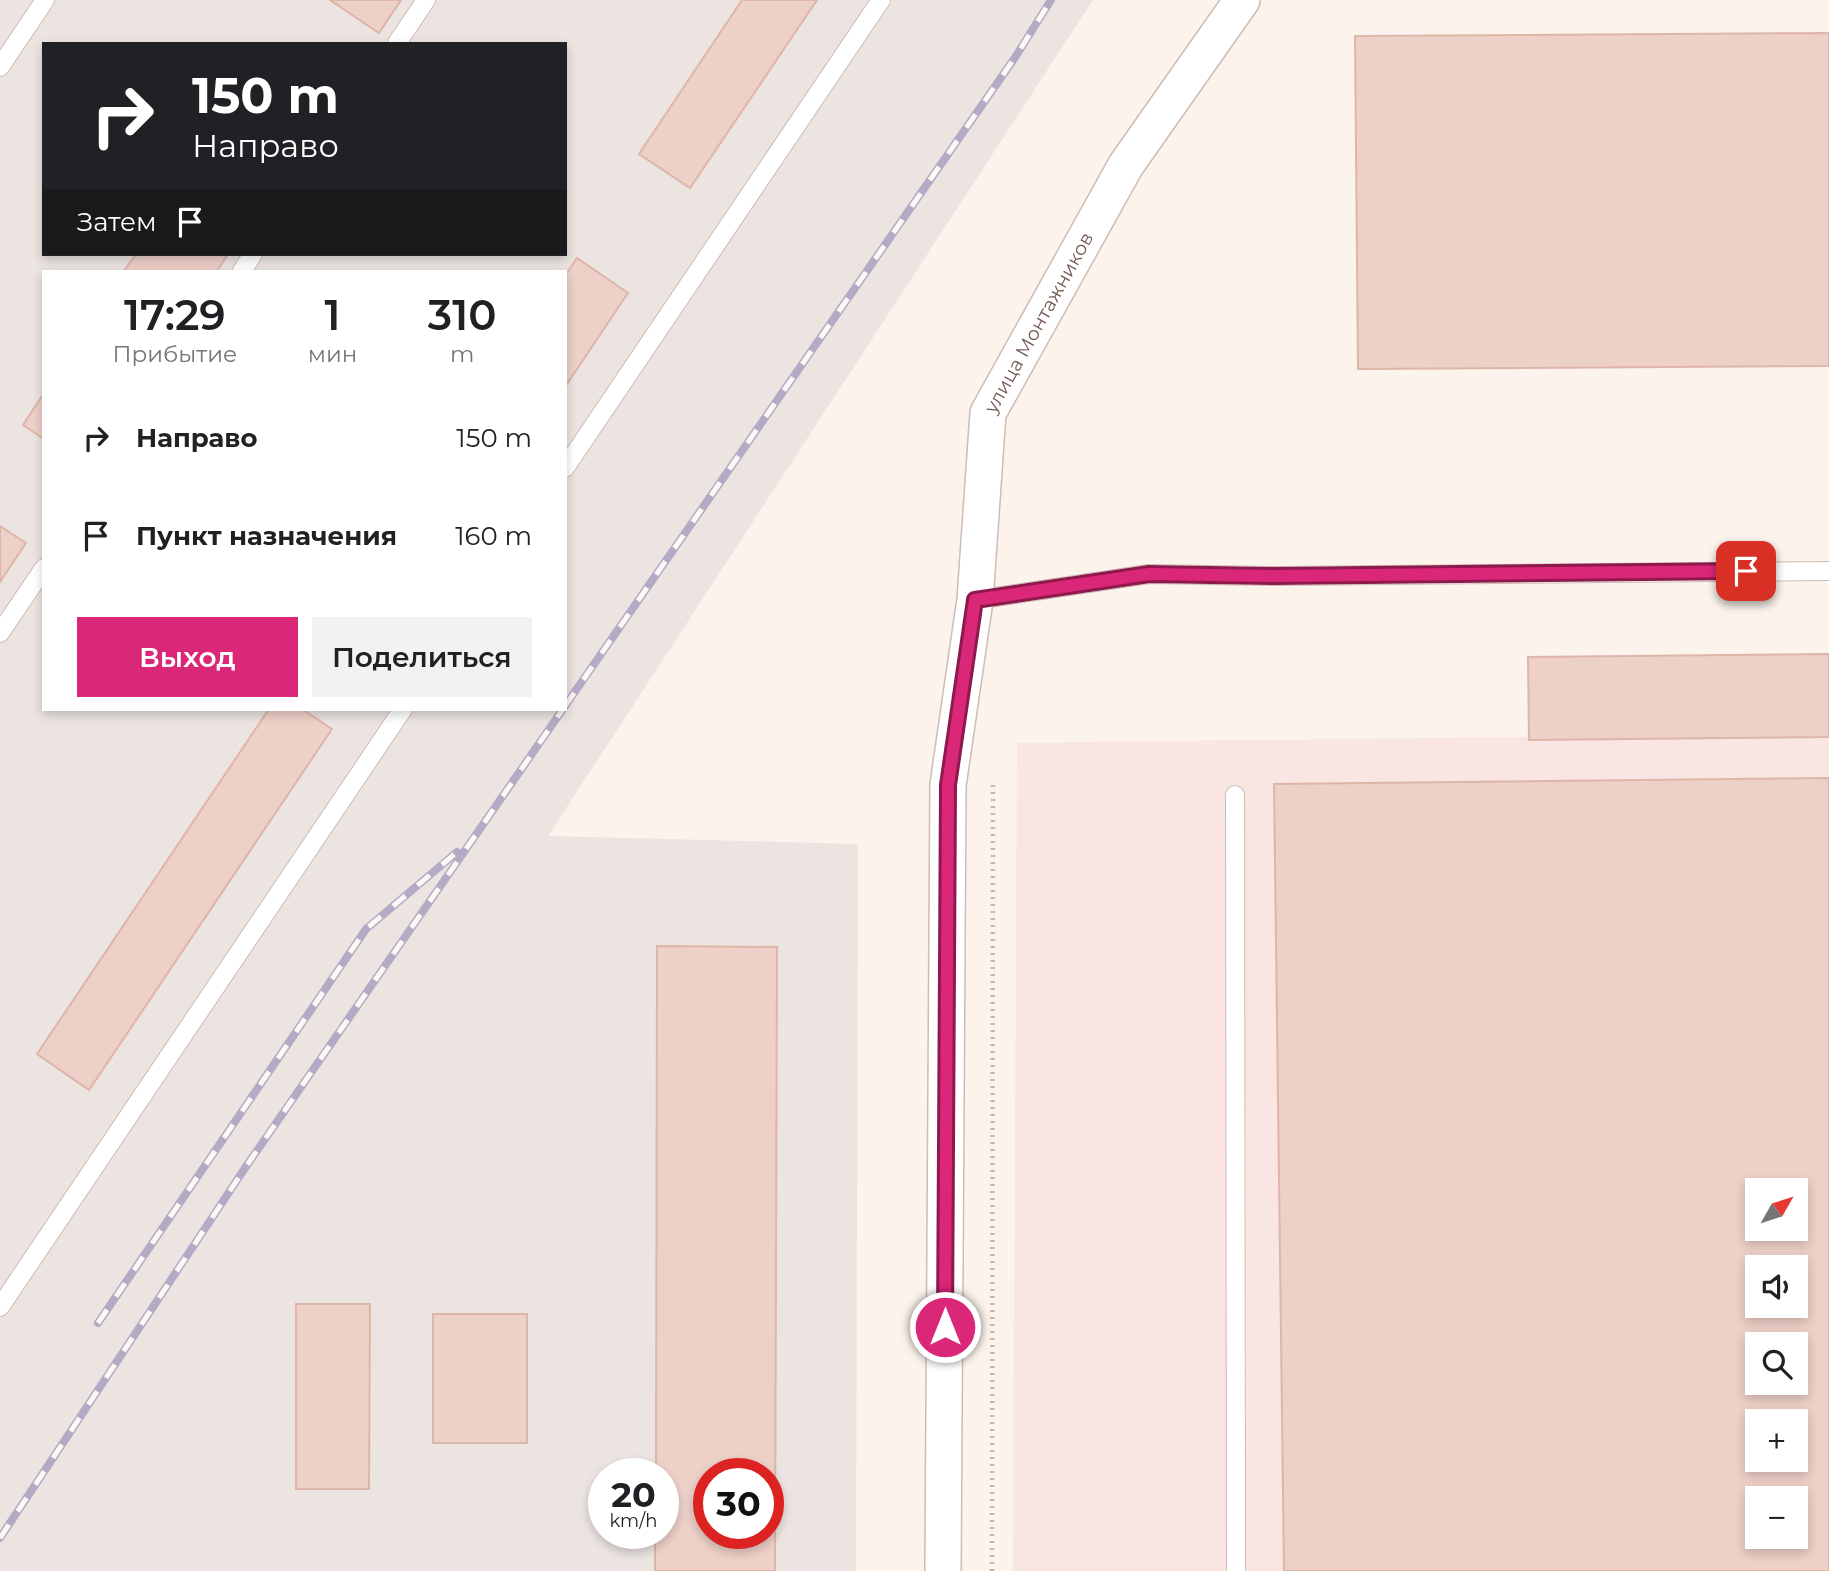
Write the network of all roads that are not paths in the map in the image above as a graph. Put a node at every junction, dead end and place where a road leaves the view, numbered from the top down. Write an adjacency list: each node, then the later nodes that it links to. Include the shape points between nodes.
1 (45, 0): 6 (lane)
2 (426, 0): 5 (lane)
3 (881, 0): 7 (lane)
4 (1242, 0): 10 (street, улица Монтажников, via 1126,165 988,413)
5 (398, 42)
6 (0, 67)
7 (567, 465)
8 (1829, 570): 10 (lane, via 1149,574)
9 (42, 571): 11 (lane)
10 (975, 600): 15 (street, улица Монтажников, via 948,785)
11 (0, 633)
12 (402, 711): 14 (lane)
13 (1235, 795): 16 (lane)
14 (0, 1307)
15 (943, 1571)
16 (1237, 1571)

